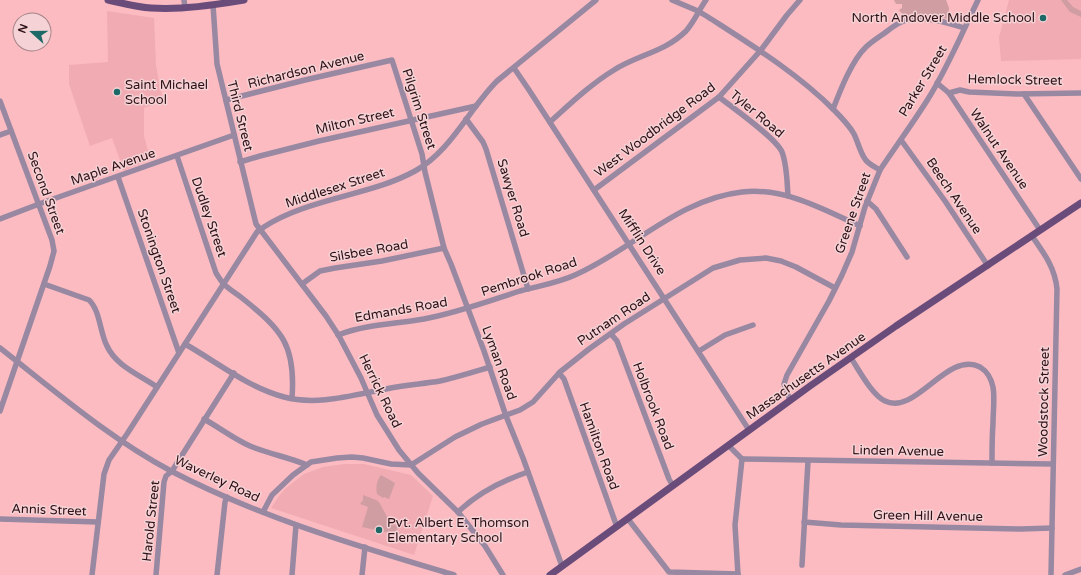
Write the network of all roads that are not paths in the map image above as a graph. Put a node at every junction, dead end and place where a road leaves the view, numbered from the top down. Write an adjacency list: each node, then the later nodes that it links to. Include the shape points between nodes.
1 (108, 0): 8 (main road, via 151,8)
2 (244, 0): 9 (main road)
3 (596, 0): 14 (street, Middlesex Street)
4 (672, 0): 10 (street, Greene Street)
5 (706, 0): 10 (street)
6 (800, 0): 12 (street, West Woodbridge Road)
7 (978, 0): 11 (street, Parker Street)
8 (184, 3): 9 (main road)
9 (213, 5): 20 (street, Third Street, via 216,62)
10 (698, 11): 12 (street, Greene Street); 26 (street, via 686,30 671,42 615,69)
11 (964, 28): 15 (street, Parker Street, via 956,49); 23 (street, via 927,19 905,21 895,26 862,50 846,78)
12 (761, 50): 19 (street, West Woodbridge Road); 23 (street, Greene Street)
13 (392, 60): 20 (street, Richardson Avenue); 25 (street, Pilgrim Street)
14 (514, 68): 22 (street, Middlesex Street, via 488,91); 26 (street, Mifflin Drive)
15 (937, 83): 16 (street, Walnut Avenue); 30 (street, Parker Street)
16 (949, 93): 18 (street, Hemlock Street, via 960,90); 45 (street, Walnut Avenue)
17 (1081, 93): 18 (street, Hemlock Street)
18 (1024, 94): 36 (street)
19 (719, 97): 37 (street, West Woodbridge Road); 38 (street, Tyler Road, via 778,145 784,159)
20 (226, 100): 29 (street, Third Street)
21 (0, 101): 27 (street, Second Street)
22 (476, 106): 24 (street, Middlesex Street); 25 (street, Milton Street)
23 (833, 109): 34 (street, Greene Street, via 852,130 865,159)
24 (466, 119): 33 (street, Middlesex Street, via 442,149); 55 (street, Sawyer Road, via 486,150)
25 (411, 120): 32 (street, Milton Street); 33 (street, Pilgrim Street)
26 (550, 122): 37 (street, Mifflin Drive)
27 (12, 131): 28 (street); 41 (street, Second Street)
28 (0, 135)
29 (234, 136): 31 (street, Maple Avenue); 32 (street, Third Street)
30 (901, 140): 34 (street, Parker Street); 50 (street, Beech Avenue)
31 (177, 156): 35 (street, Maple Avenue); 52 (street, Dudley Street, via 216,273)
32 (240, 162): 44 (street, Third Street, via 256,224)
33 (424, 165): 44 (street, Middlesex Street, via 392,181 296,211); 48 (street, Lyman Road)
34 (880, 170): 39 (street, Greene Street)
35 (118, 177): 41 (street, Maple Avenue); 64 (street, Stonington Street)
36 (1081, 178)
37 (594, 190): 47 (street, Mifflin Drive)
38 (788, 196): 43 (street, Pembrook Road); 47 (street, Pembrook Road, via 744,192 721,195 678,214)
39 (867, 201): 43 (street, Greene Street); 49 (street, via 876,209)
40 (1081, 203): 45 (main road, Massachusetts Avenue)
41 (39, 204): 42 (street, Maple Avenue); 51 (street, Second Street, via 54,251)
42 (0, 219)
43 (860, 226): 54 (street, Greene Street, via 852,252)
44 (260, 230): 52 (street, Middlesex Street); 53 (street, Herrick Road)
45 (1040, 230): 46 (main road, Massachusetts Avenue)
46 (1032, 236): 50 (main road, Massachusetts Avenue); 83 (street, Woodstock Street, via 1049,261 1056,281)
47 (629, 243): 55 (street, Pembrook Road, via 574,276); 56 (street, Mifflin Drive)
48 (444, 248): 53 (street, Silsbee Road, via 320,271); 57 (street, Lyman Road)
49 (907, 257)
50 (988, 266): 65 (main road, Massachusetts Avenue)
51 (44, 284): 66 (street, Second Street); 70 (street, via 90,300 112,356)
52 (223, 284): 61 (street, Middlesex Street); 72 (street, via 266,318 282,336 290,356)
53 (302, 284): 60 (street, Herrick Road)
54 (835, 288): 56 (street, Putnam Road, via 781,261 749,258 713,268); 73 (street, Greene Street, via 787,375 784,384)
55 (528, 289): 57 (street, Pembrook Road)
56 (665, 299): 59 (street, Putnam Road); 63 (street, Mifflin Drive)
57 (468, 308): 60 (street, Edmands Road, via 426,319 371,326); 67 (street, Lyman Road)
58 (753, 325): 63 (street, via 725,335)
59 (611, 334): 69 (street, Putnam Road); 88 (street, Holbrook Road, via 617,341)
60 (338, 335): 71 (street, Herrick Road)
61 (185, 344): 64 (street, Middlesex Street); 68 (street)
62 (0, 348): 66 (street, Waverley Road)
63 (699, 351): 77 (street, Mifflin Drive)
64 (179, 353): 70 (street, Middlesex Street)
65 (851, 358): 73 (main road, Massachusetts Avenue); 82 (street, via 872,389 883,400 891,403 908,400 954,368 971,363 984,369 994,389)
66 (18, 362): 74 (street, Second Street); 78 (street, Waverley Road)
67 (490, 367): 71 (street, via 441,381); 75 (street, Lyman Road)
68 (234, 373): 72 (street, via 256,387); 76 (street, Harold Street)
69 (559, 373): 75 (street, Putnam Road, via 533,402); 97 (street, Hamilton Road, via 564,379)
70 (157, 386): 78 (street, Middlesex Street)
71 (367, 392): 72 (street, via 323,400); 85 (street, Herrick Road, via 384,427)
72 (292, 398)
73 (790, 400): 77 (main road, Massachusetts Avenue)
74 (0, 411)
75 (506, 416): 85 (street, Putnam Road, via 455,437); 87 (street, Lyman Road)
76 (204, 419): 84 (street, via 250,446); 86 (street, Harold Street)
77 (749, 430): 79 (main road, Massachusetts Avenue)
78 (122, 441): 86 (street, Waverley Road); 94 (street, Middlesex Street, via 106,468)
79 (729, 446): 80 (street); 88 (main road, Massachusetts Avenue)
80 (742, 459): 81 (street, Linden Avenue); 104 (street, via 735,525)
81 (808, 461): 82 (street, Linden Avenue); 95 (street)
82 (992, 463): 83 (street, Linden Avenue)
83 (1053, 464): 98 (street, Woodstock Street)
84 (307, 465): 85 (street, via 311,462 352,457); 90 (street, via 272,495)
85 (411, 465): 91 (street, Herrick Road)
86 (172, 471): 89 (street, Waverley Road); 106 (street, Harold Street, via 164,482)
87 (528, 472): 91 (street, via 486,490); 101 (street, Lyman Road)
88 (673, 486): 92 (main road, Massachusetts Avenue)
89 (227, 497): 90 (street, Waverley Road); 107 (street)
90 (263, 512): 96 (street, Waverley Road)
91 (458, 512): 111 (street, Herrick Road, via 485,546)
92 (628, 519): 97 (main road, Massachusetts Avenue); 103 (street)
93 (0, 520): 94 (street, Annis Street)
94 (98, 522): 105 (street, Middlesex Street)
95 (804, 522): 98 (street, Green Hill Avenue, via 841,525); 100 (street)
96 (296, 525): 99 (street, Waverley Road); 108 (street)
97 (617, 527): 101 (main road, Massachusetts Avenue)
98 (1052, 528): 113 (street, Woodstock Street)
99 (365, 547): 109 (street); 110 (street, Waverley Road)
100 (802, 565)
101 (562, 566): 112 (main road, Massachusetts Avenue)
102 (1081, 569): 114 (street)
103 (669, 574): 104 (street)
104 (738, 574)
105 (92, 575)
106 (156, 575)
107 (217, 575)
108 (292, 575)
109 (362, 575)
110 (454, 575)
111 (503, 575)
112 (550, 575)
113 (1051, 575)
114 (1065, 575)

